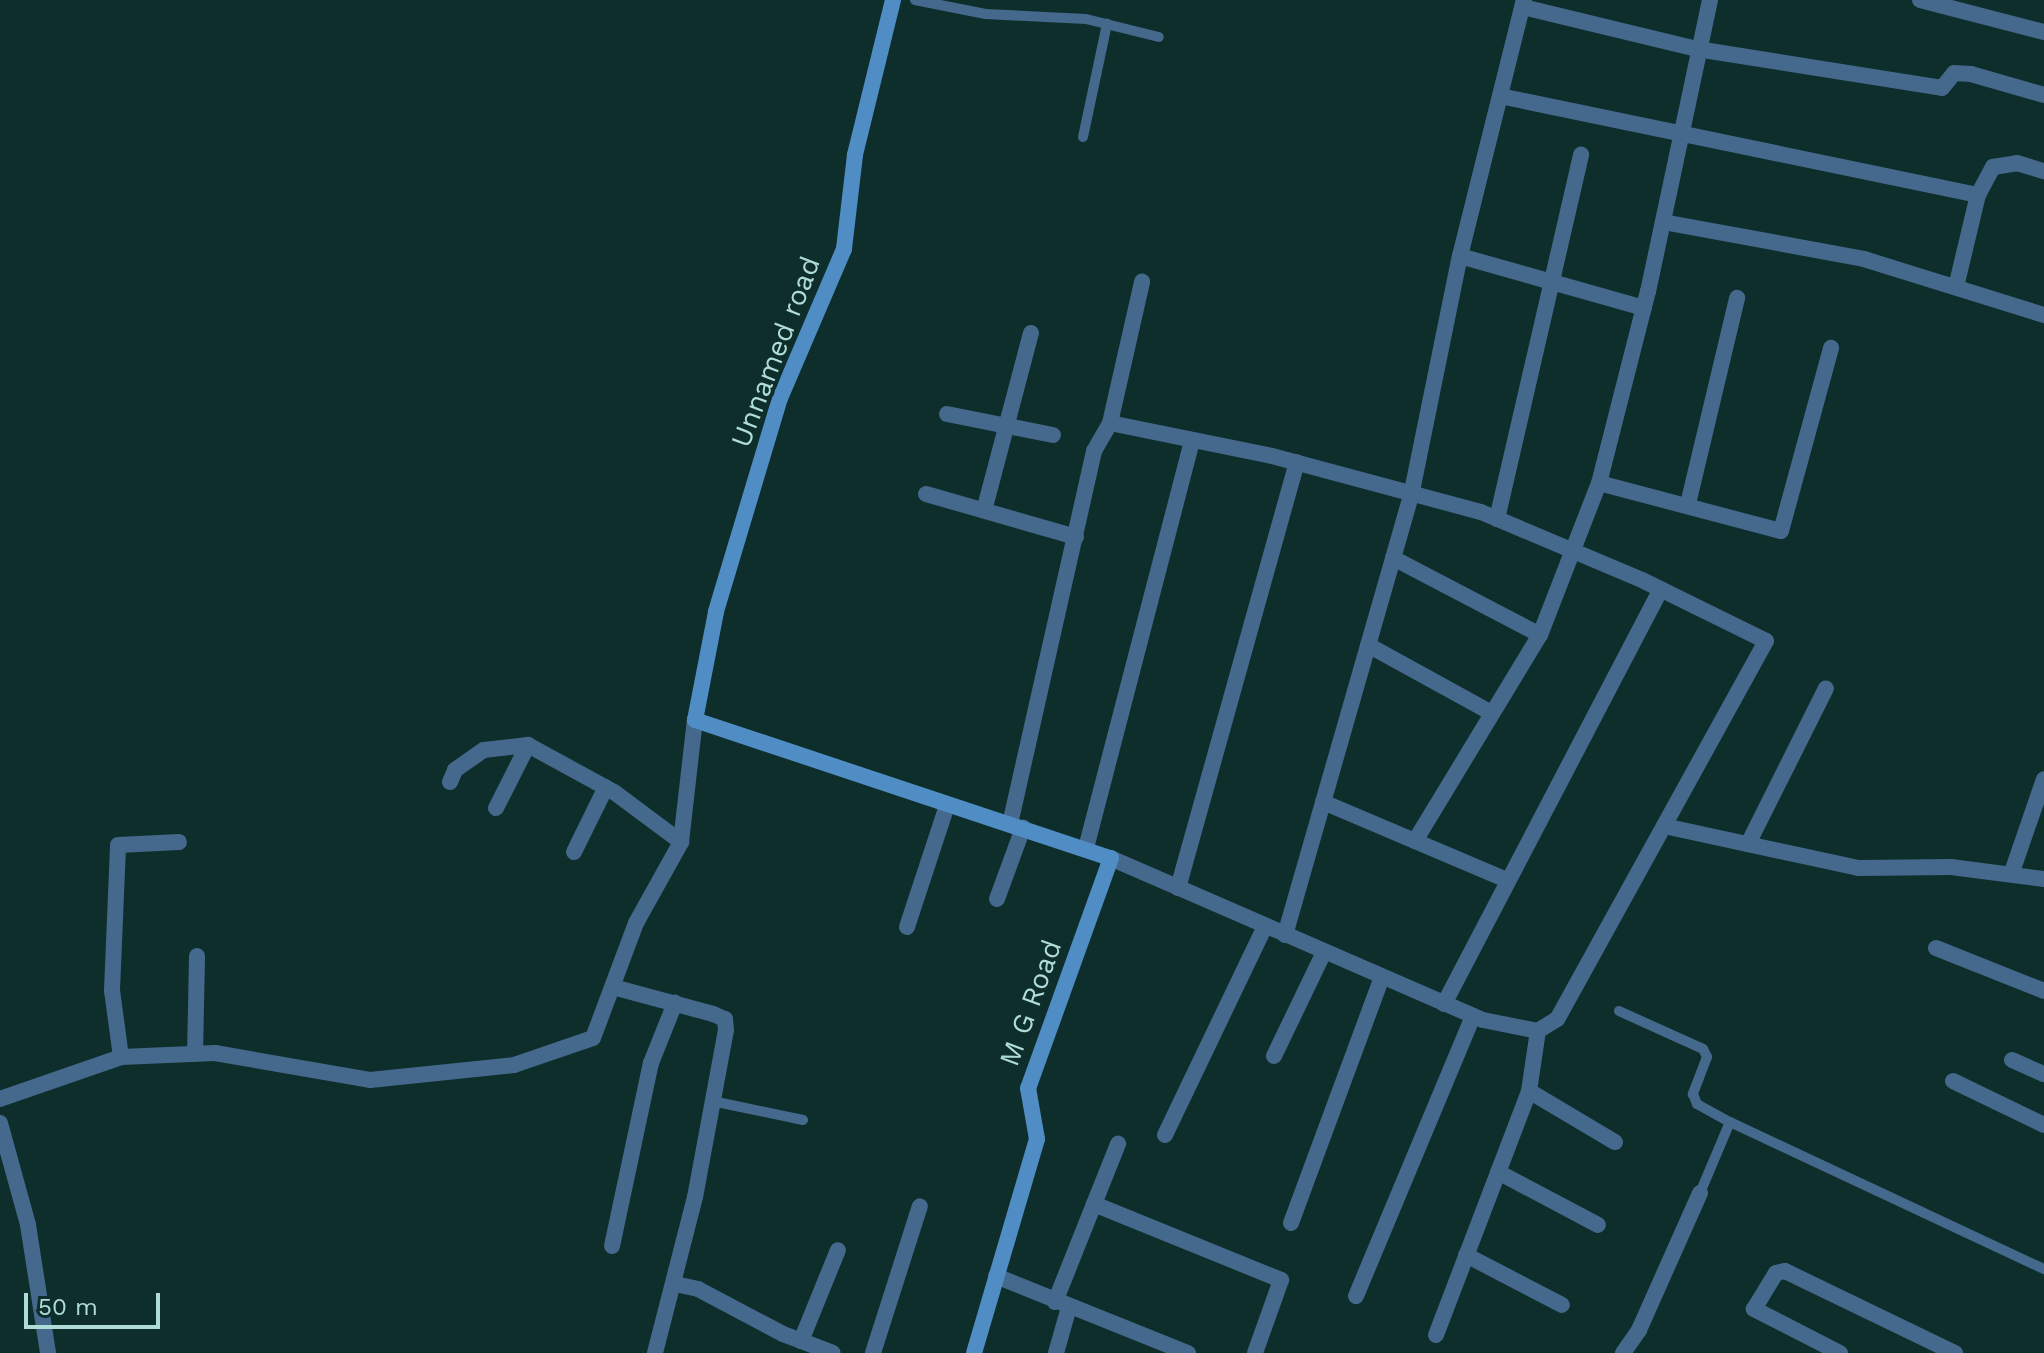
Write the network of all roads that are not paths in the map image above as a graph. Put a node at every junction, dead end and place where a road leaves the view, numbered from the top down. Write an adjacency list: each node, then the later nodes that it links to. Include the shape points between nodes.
1 (893, 0): 48 (street, Unnamed road, via 855,155 844,249 780,398 716,612)
2 (915, 0): 7 (lane, via 986,14)
3 (1710, 0): 10 (street)
4 (1920, 0): 6 (street)
5 (1524, 4): 10 (street); 12 (street)
6 (1964, 5): 8 (street)
7 (1107, 24): 9 (lane); 14 (lane)
8 (2044, 32)
9 (1159, 37)
10 (1697, 49): 11 (street, via 1942,88 1954,73 1971,74); 13 (street)
11 (2044, 95)
12 (1500, 96): 13 (street); 19 (street)
13 (1683, 132): 17 (street); 18 (street)
14 (1083, 137)
15 (1581, 155): 20 (street)
16 (2044, 171): 17 (street, via 2017,163 1993,167)
17 (1978, 195): 22 (street)
18 (1663, 222): 22 (street, via 1864,259); 24 (street)
19 (1460, 256): 20 (street); 35 (street)
20 (1550, 281): 24 (street); 39 (street)
21 (1142, 282): 29 (street)
22 (1956, 287): 25 (street)
23 (1737, 298): 37 (street)
24 (1644, 308): 34 (street)
25 (2043, 312)
26 (1031, 333): 30 (street)
27 (1831, 348): 37 (street, via 1781,531)
28 (947, 414): 30 (street)
29 (1110, 423): 32 (street); 40 (street, via 1094,451)
30 (1007, 426): 31 (street); 38 (street)
31 (1053, 435)
32 (1192, 442): 33 (street); 62 (street)
33 (1297, 462): 35 (street); 68 (street)
34 (1599, 483): 37 (street); 41 (street)
35 (1412, 491): 39 (street); 42 (street)
36 (926, 494): 38 (street)
37 (1688, 504)
38 (985, 507): 40 (street)
39 (1497, 519): 41 (street)
40 (1076, 537): 56 (street)
41 (1576, 551): 43 (street); 44 (street)
42 (1393, 558): 44 (street); 45 (street)
43 (1661, 589): 57 (street, via 1766,641); 67 (street)
44 (1540, 635): 47 (street)
45 (1368, 645): 47 (street); 53 (street)
46 (1826, 688): 61 (street)
47 (1490, 712): 58 (street)
48 (695, 720): 54 (street); 60 (street)
49 (528, 745): 51 (street, via 484,750 455,770); 52 (street); 55 (street)
50 (2044, 779): 65 (street)
51 (450, 782)
52 (606, 787): 60 (street); 63 (street)
53 (1323, 802): 58 (street); 72 (street)
54 (947, 805): 56 (street); 71 (street)
55 (496, 808)
56 (1016, 826): 62 (street); 69 (street)
57 (1664, 826): 61 (street); 83 (street, via 1557,1019)
58 (1415, 841): 67 (street)
59 (179, 842): 86 (street, via 118,845 112,990)
60 (681, 842): 77 (street, via 636,923)
61 (1748, 844): 65 (street, via 1859,868)
62 (1086, 848): 64 (street)
63 (574, 852)
64 (1111, 858): 68 (street); 110 (street, M G Road, via 1028,1088 1037,1139)
65 (2012, 872): 66 (street)
66 (2044, 879)
67 (1507, 880): 80 (street)
68 (1178, 888): 70 (street)
69 (997, 899)
70 (1265, 926): 72 (street); 97 (street)
71 (907, 927)
72 (1285, 935): 74 (street)
73 (1936, 948): 78 (street)
74 (1324, 952): 76 (street); 85 (street)
75 (197, 956): 84 (street)
76 (1382, 977): 80 (street); 104 (street)
77 (613, 987): 79 (street); 84 (street, via 593,1038 514,1065 370,1080)
78 (2044, 991)
79 (675, 1003): 92 (street, via 725,1019); 106 (street, via 651,1063)
80 (1444, 1004): 82 (street)
81 (1619, 1011): 94 (lane, via 1703,1049 1707,1057 1693,1094 1697,1104)
82 (1473, 1016): 83 (street); 112 (street)
83 (1538, 1031): 90 (street)
84 (195, 1054): 86 (street)
85 (1274, 1056)
86 (121, 1057): 91 (street)
87 (2012, 1060): 88 (street)
88 (2044, 1074)
89 (1953, 1081): 96 (street)
90 (1529, 1091): 98 (street); 100 (street)
91 (0, 1099)
92 (712, 1101): 93 (lane); 111 (street)
93 (803, 1120)
94 (1730, 1122): 101 (lane); 109 (lane)
95 (0, 1123): 118 (street, via 28,1225)
96 (2044, 1125)
97 (1165, 1135)
98 (1615, 1142)
99 (1118, 1144): 102 (street)
100 (1498, 1172): 105 (street); 108 (street)
101 (1700, 1193): 126 (street, via 1639,1330)
102 (1094, 1204): 113 (street); 125 (street, via 1281,1280)
103 (920, 1206): 121 (street)
104 (1291, 1223)
105 (1598, 1225)
106 (612, 1246)
107 (838, 1250): 116 (street)
108 (1466, 1255): 114 (street); 115 (street)
109 (2044, 1269)
110 (996, 1276): 113 (street); 122 (street, M G Road)
111 (675, 1284): 116 (street, via 698,1289); 119 (street)
112 (1356, 1296)
113 (1062, 1305): 117 (street); 123 (street)
114 (1562, 1305)
115 (1436, 1335)
116 (801, 1341): 120 (street)
117 (1148, 1347): 124 (street)
118 (48, 1353)
119 (655, 1353)
120 (833, 1353)
121 (873, 1353)
122 (974, 1353)
123 (1056, 1353)
124 (1188, 1353)
125 (1255, 1353)
126 (1623, 1353)
127 (1840, 1353): 128 (street, via 1754,1309 1776,1273 1785,1271)
128 (1955, 1353)

